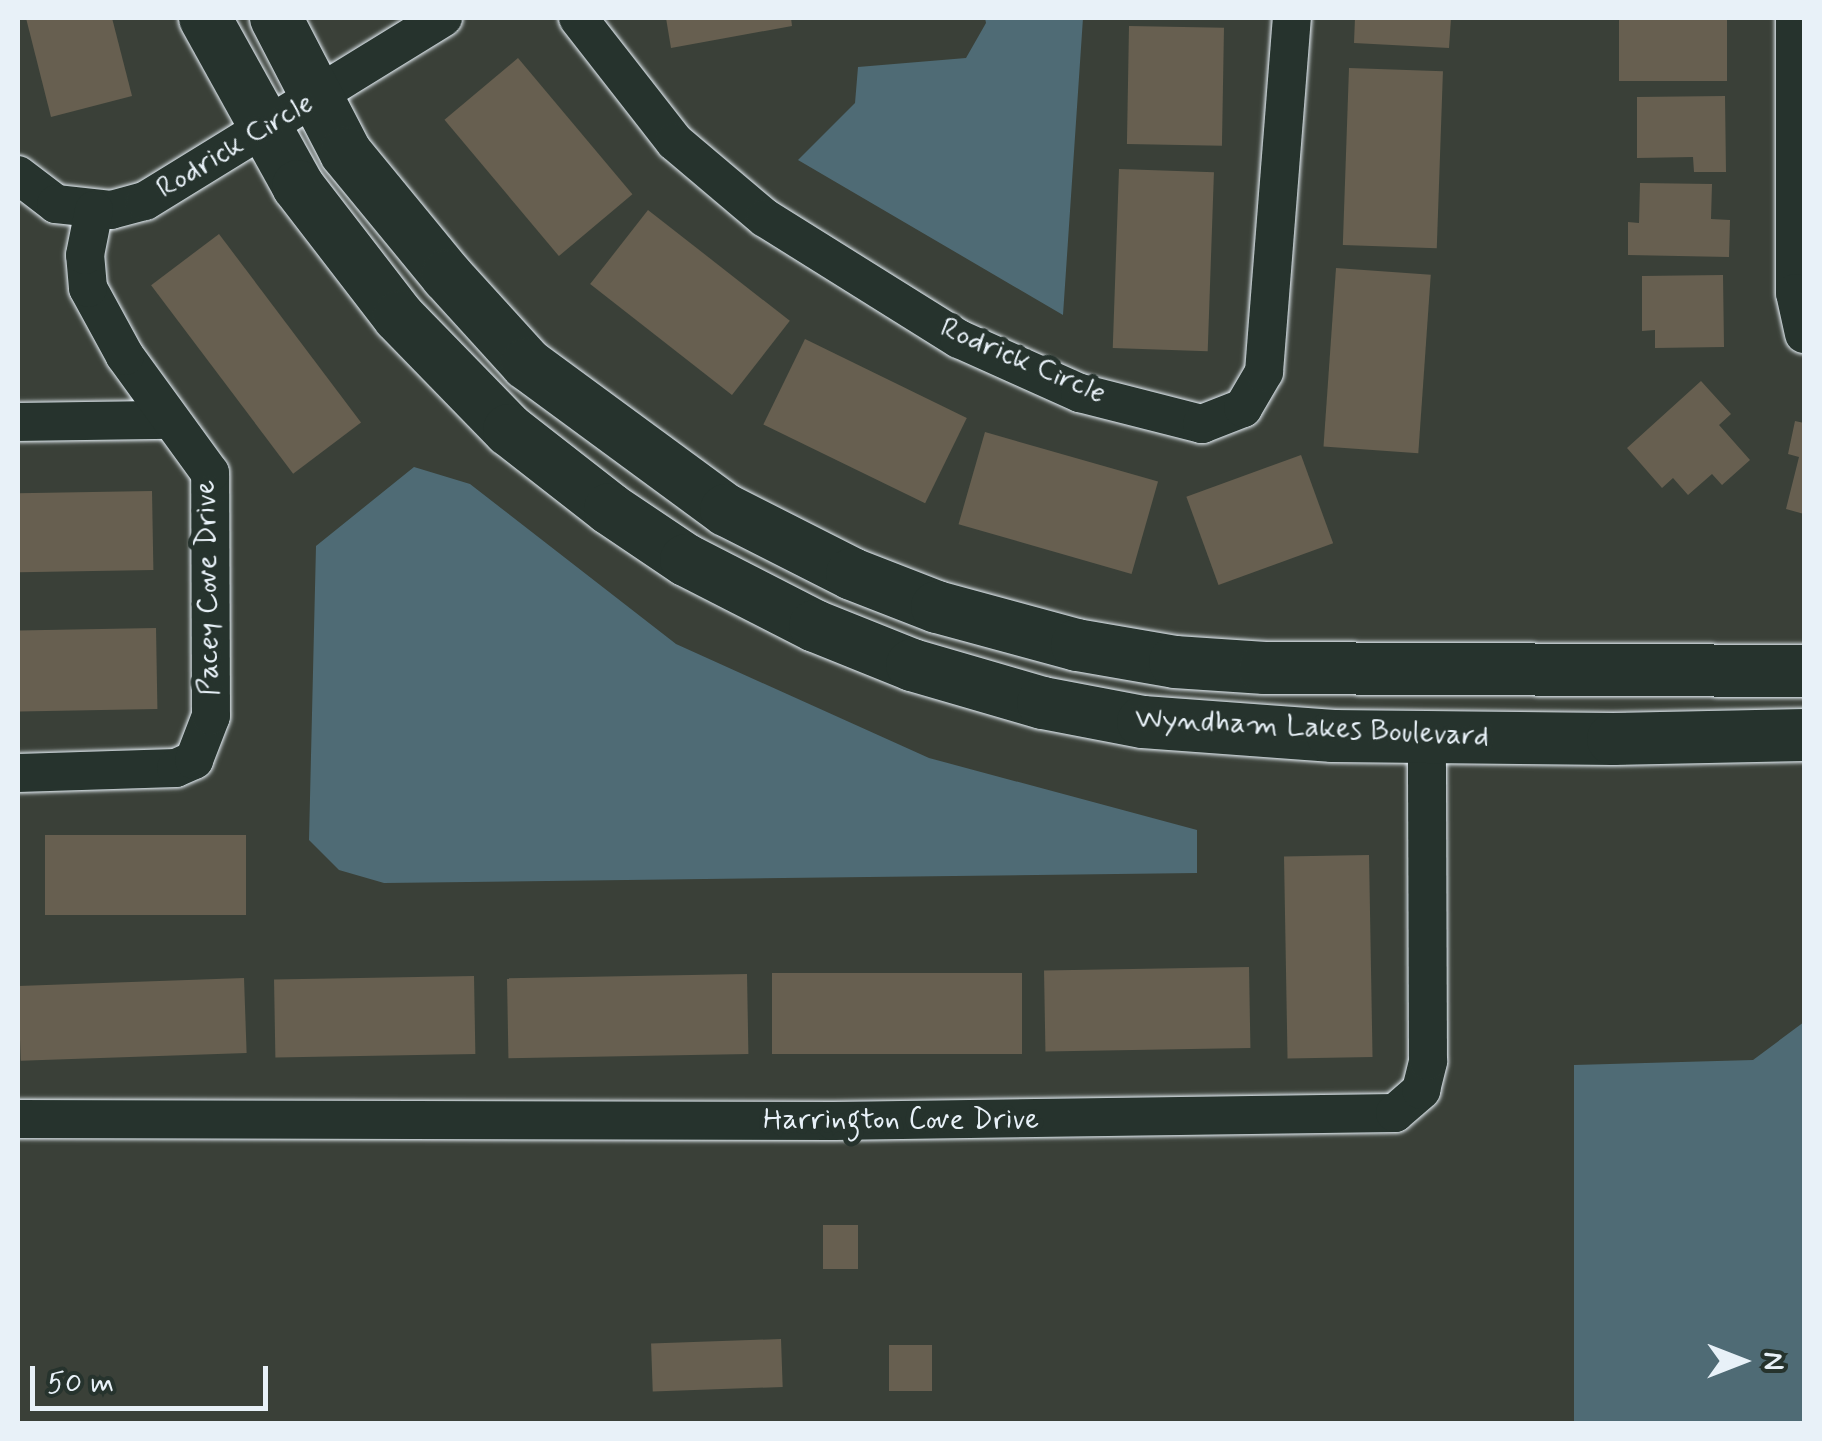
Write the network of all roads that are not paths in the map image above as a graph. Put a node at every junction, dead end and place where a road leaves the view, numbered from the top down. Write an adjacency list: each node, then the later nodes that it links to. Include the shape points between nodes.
1 (205, 18): 8 (street, Wyndham Lakes Boulevard)
2 (276, 18): 7 (street, Wyndham Lakes Boulevard)
3 (443, 18): 7 (street, Rodrick Circle)
4 (578, 18): 5 (street, Rodrick Circle, via 675,142 765,218 959,339 1080,393 1202,424 1243,408 1264,372)
5 (1292, 18)
6 (1795, 18): 11 (street, via 1795,293)
7 (314, 98): 8 (street, Rodrick Circle); 14 (street, Wyndham Lakes Boulevard, via 346,153 527,364 726,510 920,601 1077,645 1175,662)
8 (263, 130): 10 (street, Rodrick Circle, via 145,201); 16 (street, Wyndham Lakes Boulevard, via 400,317 509,430 686,560 814,626 1043,703 1143,722)
9 (18, 175): 10 (street, Rodrick Circle, via 56,204)
10 (94, 210): 12 (street, Pacey Cove Drive, via 85,255 88,288)
11 (1804, 334)
12 (170, 420): 13 (street); 17 (street, Pacey Cove Drive, via 210,472 212,716 206,739 194,760 176,768)
13 (18, 422)
14 (1804, 671)
15 (1804, 735): 16 (street, Wyndham Lakes Boulevard)
16 (1427, 738): 18 (street, Harrington Cove Drive, via 1428,1062 1421,1090 1395,1113 834,1121)
17 (18, 774)
18 (18, 1119)

